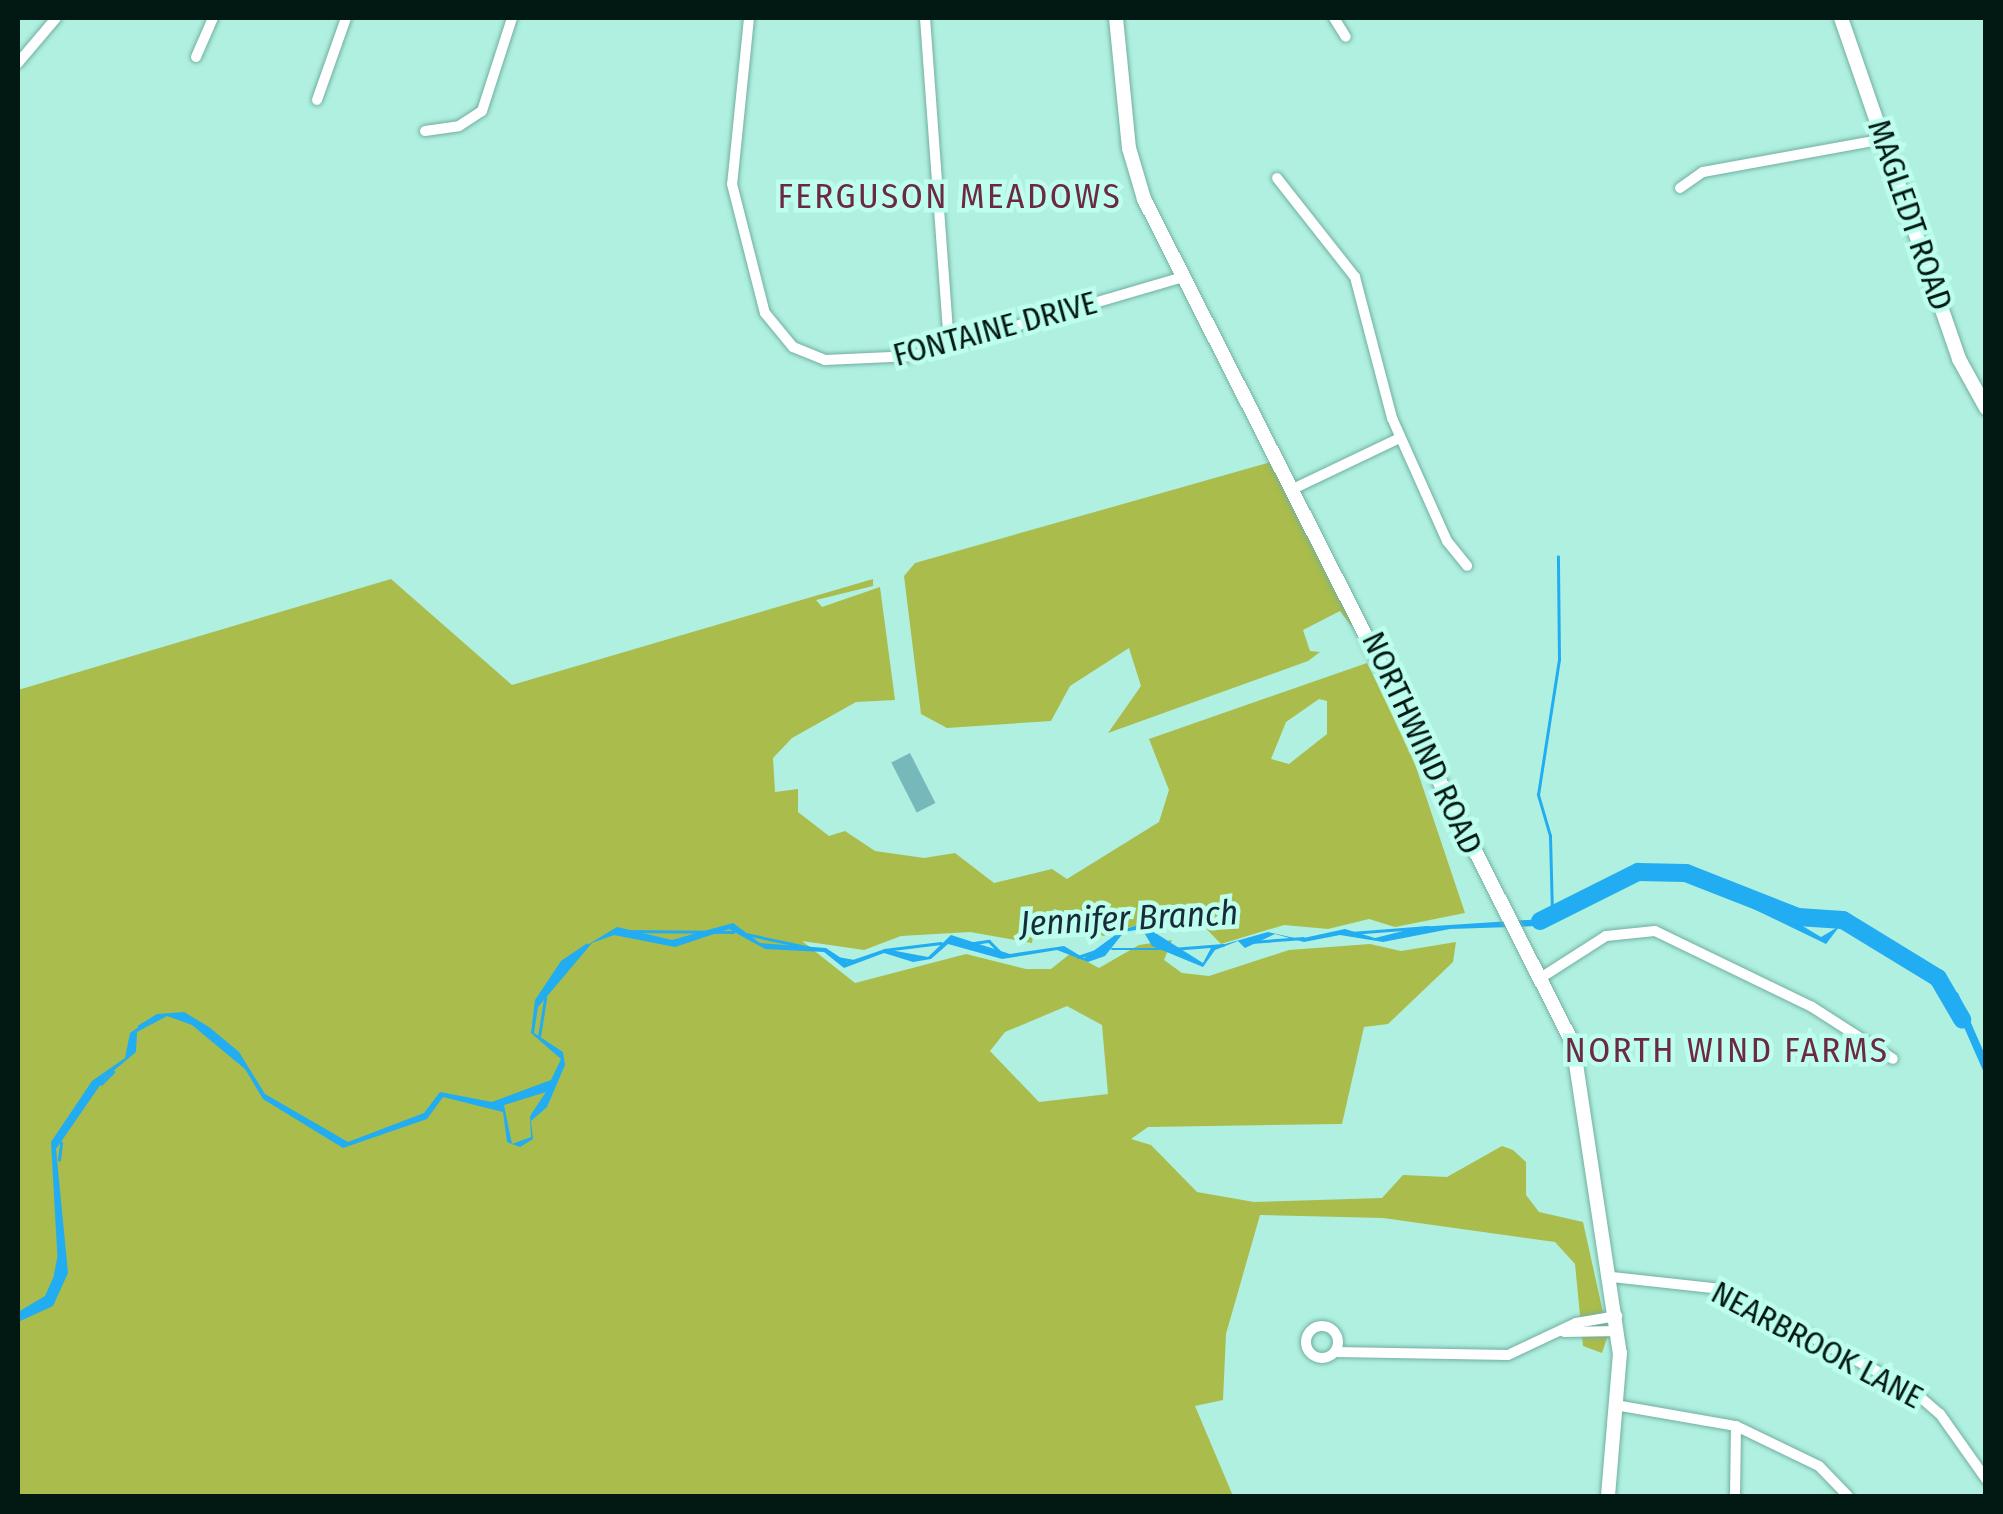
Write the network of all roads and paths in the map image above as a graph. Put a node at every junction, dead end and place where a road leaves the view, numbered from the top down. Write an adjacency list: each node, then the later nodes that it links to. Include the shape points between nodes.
1 (56, 18): 12 (street)
2 (213, 18): 11 (street)
3 (346, 18): 13 (street)
4 (512, 18): 14 (street, via 482,111 458,126)
5 (749, 18): 19 (street, FONTAINE DRIVE, via 732,184 773,328 824,360 885,360)
6 (926, 18): 19 (street)
7 (1116, 18): 18 (street, NORTHWIND ROAD, via 1135,173)
8 (1334, 18): 10 (street)
9 (1841, 18): 15 (street, MAGLEDT ROAD)
10 (1346, 38)
11 (196, 57)
12 (18, 63)
13 (317, 100)
14 (426, 131)
15 (1885, 139): 17 (street, via 1702,172); 20 (street, MAGLEDT ROAD, via 1959,359)
16 (1277, 178): 21 (street, via 1354,277)
17 (1680, 188)
18 (1182, 277): 19 (street, FONTAINE DRIVE); 22 (street, NORTHWIND ROAD)
19 (950, 345)
20 (1986, 408)
21 (1400, 438): 22 (street); 23 (street, via 1446,541)
22 (1296, 488): 24 (street, NORTHWIND ROAD)
23 (1467, 566)
24 (1542, 977): 25 (street, via 1606,936 1655,931 1822,1012); 26 (street, NORTHWIND ROAD, via 1584,1084)
25 (1893, 1059)
26 (1612, 1277): 27 (street, NORTHWIND ROAD); 31 (street, NEARBROOK LANE, via 1721,1289 1911,1389 1940,1414)
27 (1617, 1324): 28 (street, via 1563,1332 1491,1357); 29 (street, NORTHWIND ROAD)
28 (1335, 1352)
29 (1621, 1406): 30 (street); 32 (street, NORTHWIND ROAD)
30 (1736, 1426): 33 (street); 34 (street, via 1818,1466)
31 (1986, 1479)
32 (1608, 1496)
33 (1735, 1496)
34 (1848, 1496)

